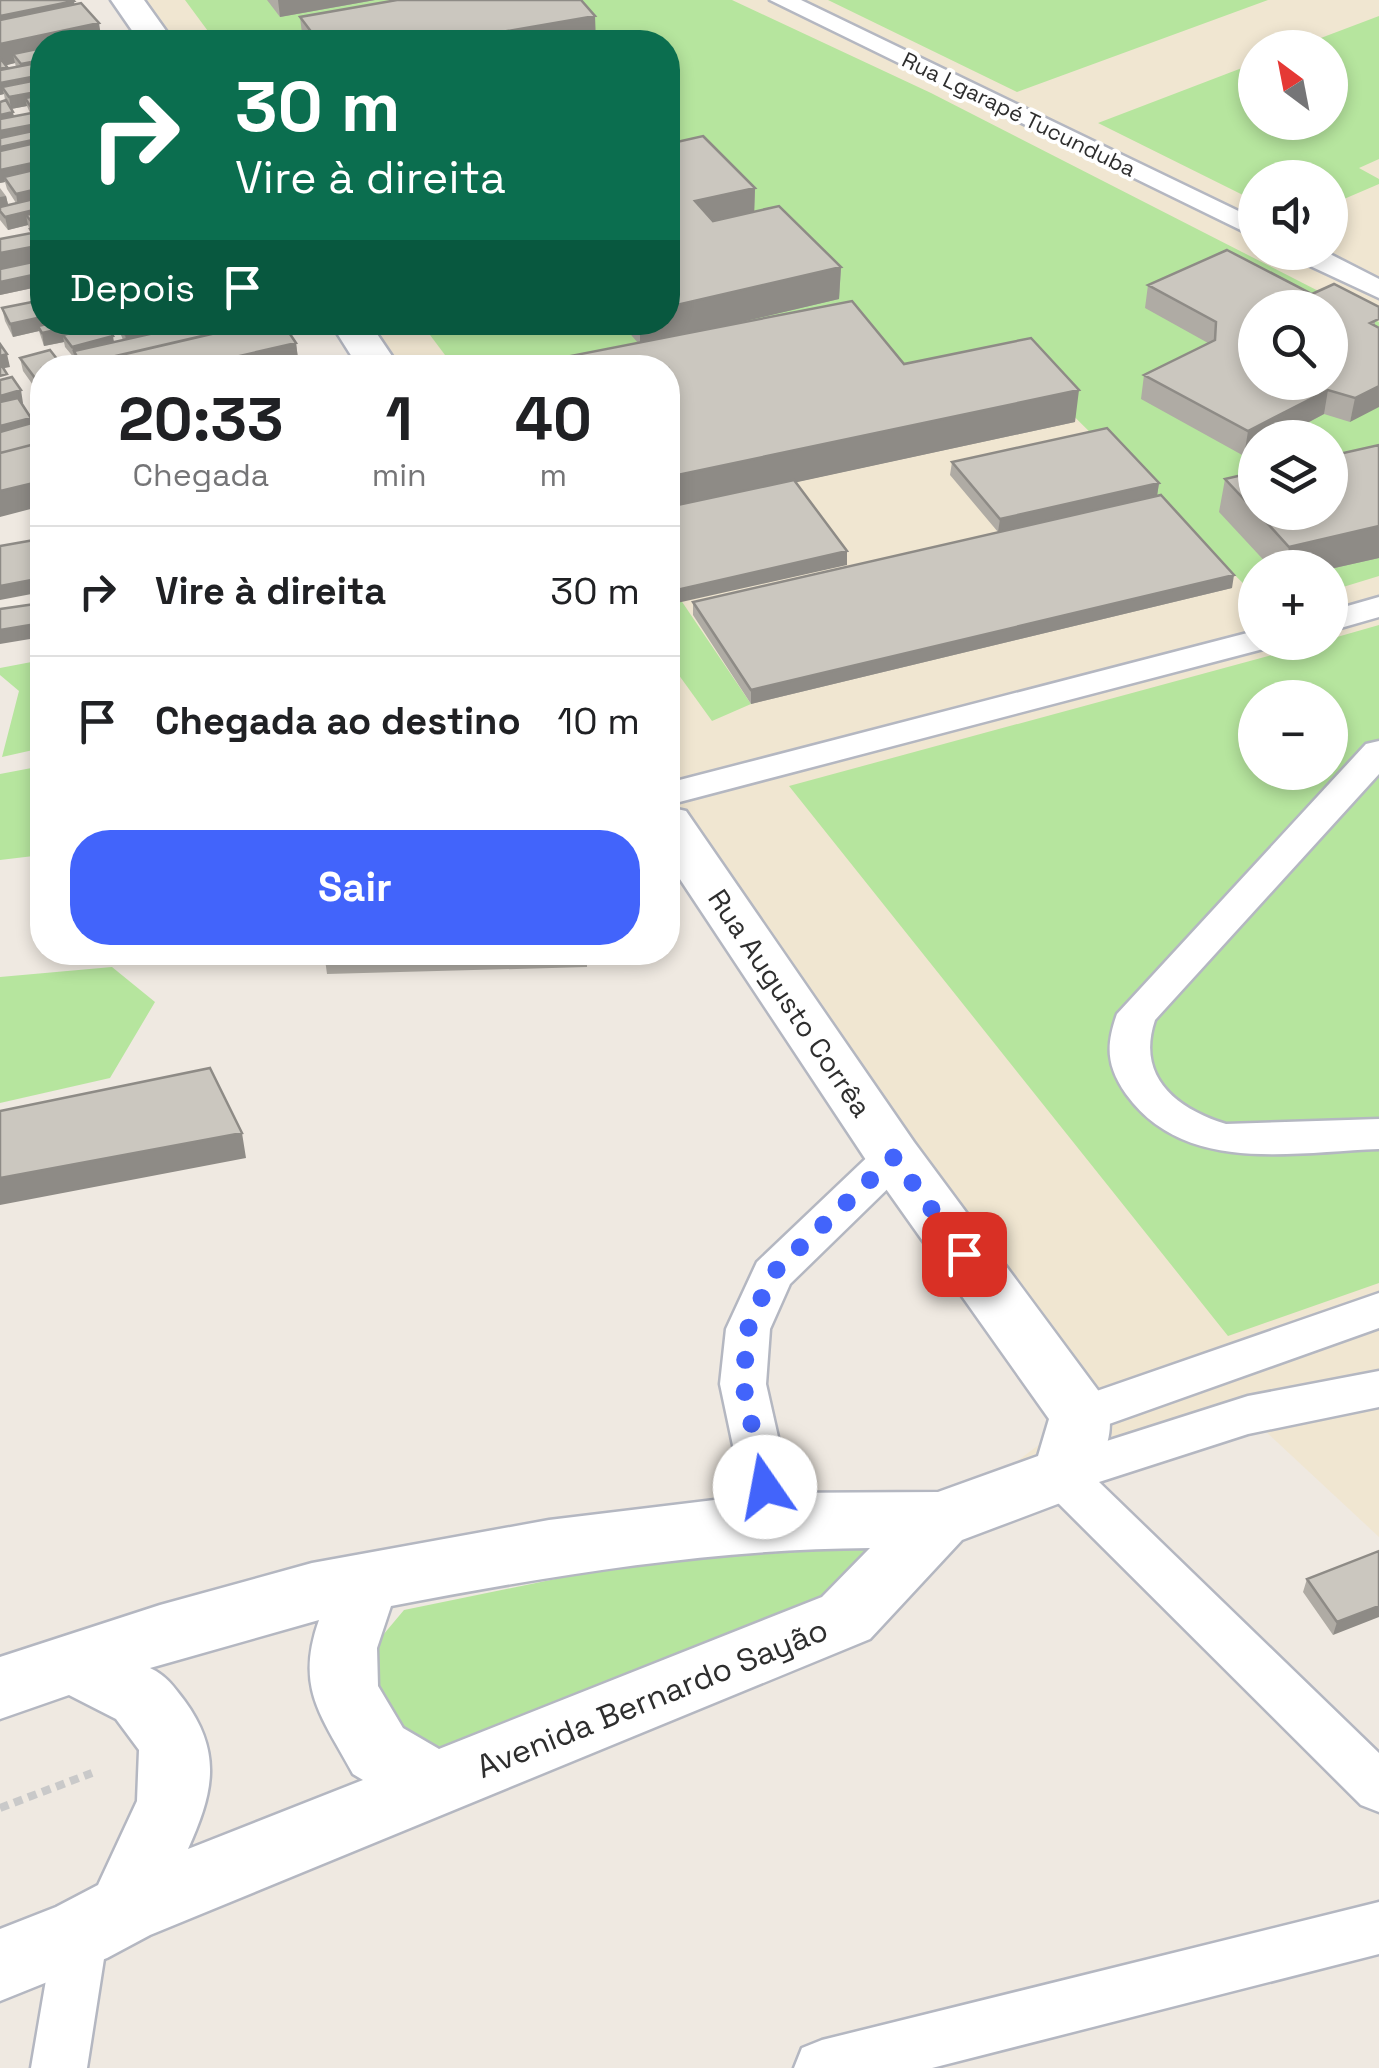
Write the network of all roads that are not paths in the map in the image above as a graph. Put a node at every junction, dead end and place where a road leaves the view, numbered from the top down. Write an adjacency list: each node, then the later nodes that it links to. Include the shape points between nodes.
1 (127, 0): 3 (main road)
2 (782, 0): 4 (lane, Rua Lgarapé Tucunduba)
3 (148, 30)
4 (1238, 221)
5 (1339, 270): 6 (lane)
6 (1379, 290)
7 (1379, 607): 8 (lane)
8 (1348, 616)
9 (1238, 645): 11 (lane)
10 (1379, 752): 13 (lane, via 1137,1014 1127,1043 1136,1078 1157,1106 1188,1127 1225,1139)
11 (680, 791)
12 (680, 841): 14 (main road, Rua Augusto Corrêa)
13 (1379, 1134)
14 (894, 1157): 17 (main road, Rua Augusto Corrêa); 20 (lane, via 772,1274 748,1329 743,1384)
15 (1379, 1310): 17 (lane)
16 (1379, 1389): 18 (lane, via 1248,1415)
17 (1080, 1415): 18 (main road, via 1078,1442)
18 (1061, 1475): 19 (main road); 25 (lane)
19 (939, 1520): 20 (main road); 24 (main road, Avenida Bernardo Sayão, via 846,1618)
20 (772, 1521): 21 (main road, via 549,1548)
21 (364, 1582): 22 (main road); 24 (main road, via 344,1648 344,1690 378,1751)
22 (71, 1663): 23 (main road); 26 (main road, via 141,1698 174,1743 174,1802)
23 (0, 1688)
24 (437, 1786): 26 (main road, Avenida Bernardo Sayão)
25 (1379, 1788)
26 (102, 1922): 28 (main road, Avenida Bernardo Sayão); 29 (lane)
27 (1379, 1928): 30 (lane)
28 (0, 1966)
29 (59, 2068)
30 (822, 2068)

